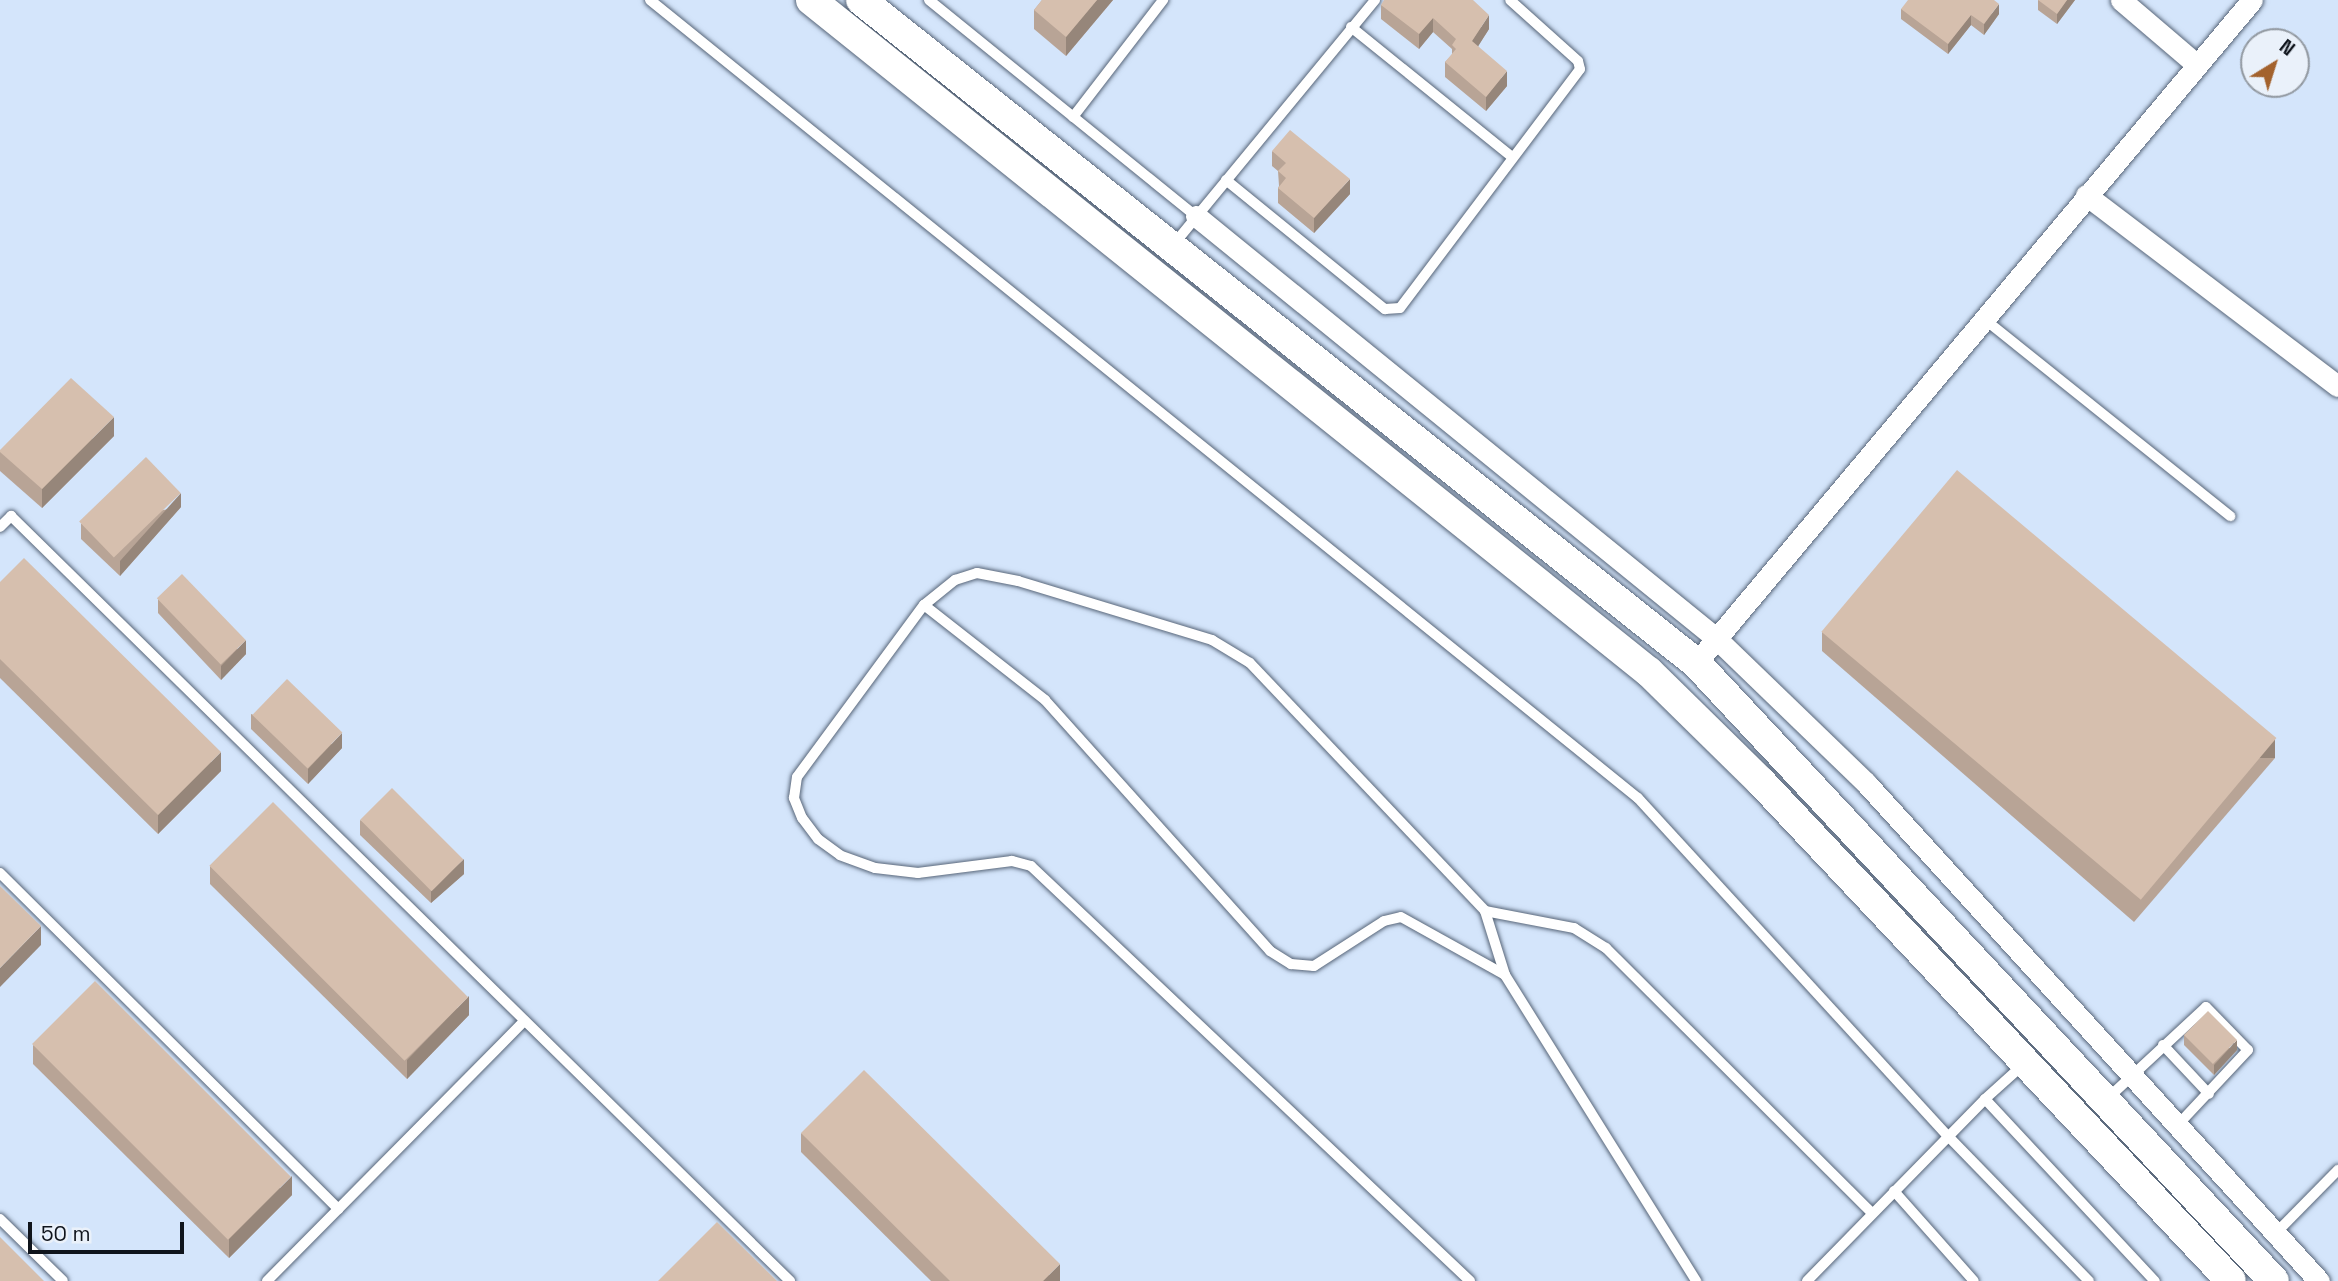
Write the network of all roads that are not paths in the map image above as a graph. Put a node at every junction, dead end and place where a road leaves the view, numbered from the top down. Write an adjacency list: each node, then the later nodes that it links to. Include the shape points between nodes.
1 (650, 0): 36 (lane, via 1638,798)
2 (811, 0): 30 (main road, via 1649,672 1760,782)
3 (861, 0): 17 (main road)
4 (929, 0): 12 (lane)
5 (1163, 0): 12 (lane)
6 (1375, 0): 10 (lane)
7 (1510, 0): 13 (lane, via 1578,61 1580,69)
8 (2120, 0): 11 (street)
9 (2252, 0): 11 (street)
10 (1351, 27): 13 (lane); 14 (lane)
11 (2197, 65): 15 (street)
12 (1073, 117): 16 (lane)
13 (1511, 156): 14 (lane, via 1403,306 1390,312)
14 (1226, 180): 16 (lane)
15 (2086, 195): 18 (street); 19 (street)
16 (1196, 216): 17 (lane); 23 (street)
17 (1170, 249): 24 (main road)
18 (1983, 318): 20 (lane); 23 (street)
19 (2338, 386)
20 (2230, 516)
21 (0, 527): 28 (lane, via 11,516)
22 (924, 606): 26 (lane, via 955,580 977,573 996,575 1212,640 1250,663); 27 (lane, via 1045,700 1270,951 1290,964 1314,966 1384,921 1401,917); 46 (lane, via 797,777 794,798 818,839 840,855 907,872 1012,861 1031,866)
23 (1717, 639): 24 (street); 31 (street, via 1866,783)
24 (1696, 663): 34 (main road)
25 (0, 873): 39 (lane)
26 (1485, 911): 27 (lane); 40 (lane, via 1574,928 1606,948)
27 (1505, 975): 47 (lane)
28 (524, 1021): 39 (lane); 45 (lane)
29 (2163, 1045): 31 (lane); 32 (lane); 32 (lane, via 2202,1008 2213,1010 2248,1050)
30 (2025, 1062): 33 (lane); 52 (main road)
31 (2131, 1074): 34 (lane); 35 (street)
32 (2209, 1094): 35 (lane)
33 (1985, 1099): 36 (lane); 51 (lane)
34 (2107, 1099): 53 (main road)
35 (2177, 1126): 42 (street)
36 (1948, 1136): 38 (lane); 50 (lane)
37 (2338, 1170): 42 (lane)
38 (1894, 1191): 40 (lane); 49 (lane)
39 (338, 1209): 44 (lane)
40 (1872, 1213): 48 (lane)
41 (0, 1219): 43 (lane)
42 (2275, 1234): 54 (street)
43 (63, 1281)
44 (267, 1281)
45 (790, 1281)
46 (1470, 1281)
47 (1696, 1281)
48 (1807, 1281)
49 (1974, 1281)
50 (2089, 1281)
51 (2155, 1281)
52 (2231, 1281)
53 (2274, 1281)
54 (2319, 1281)

